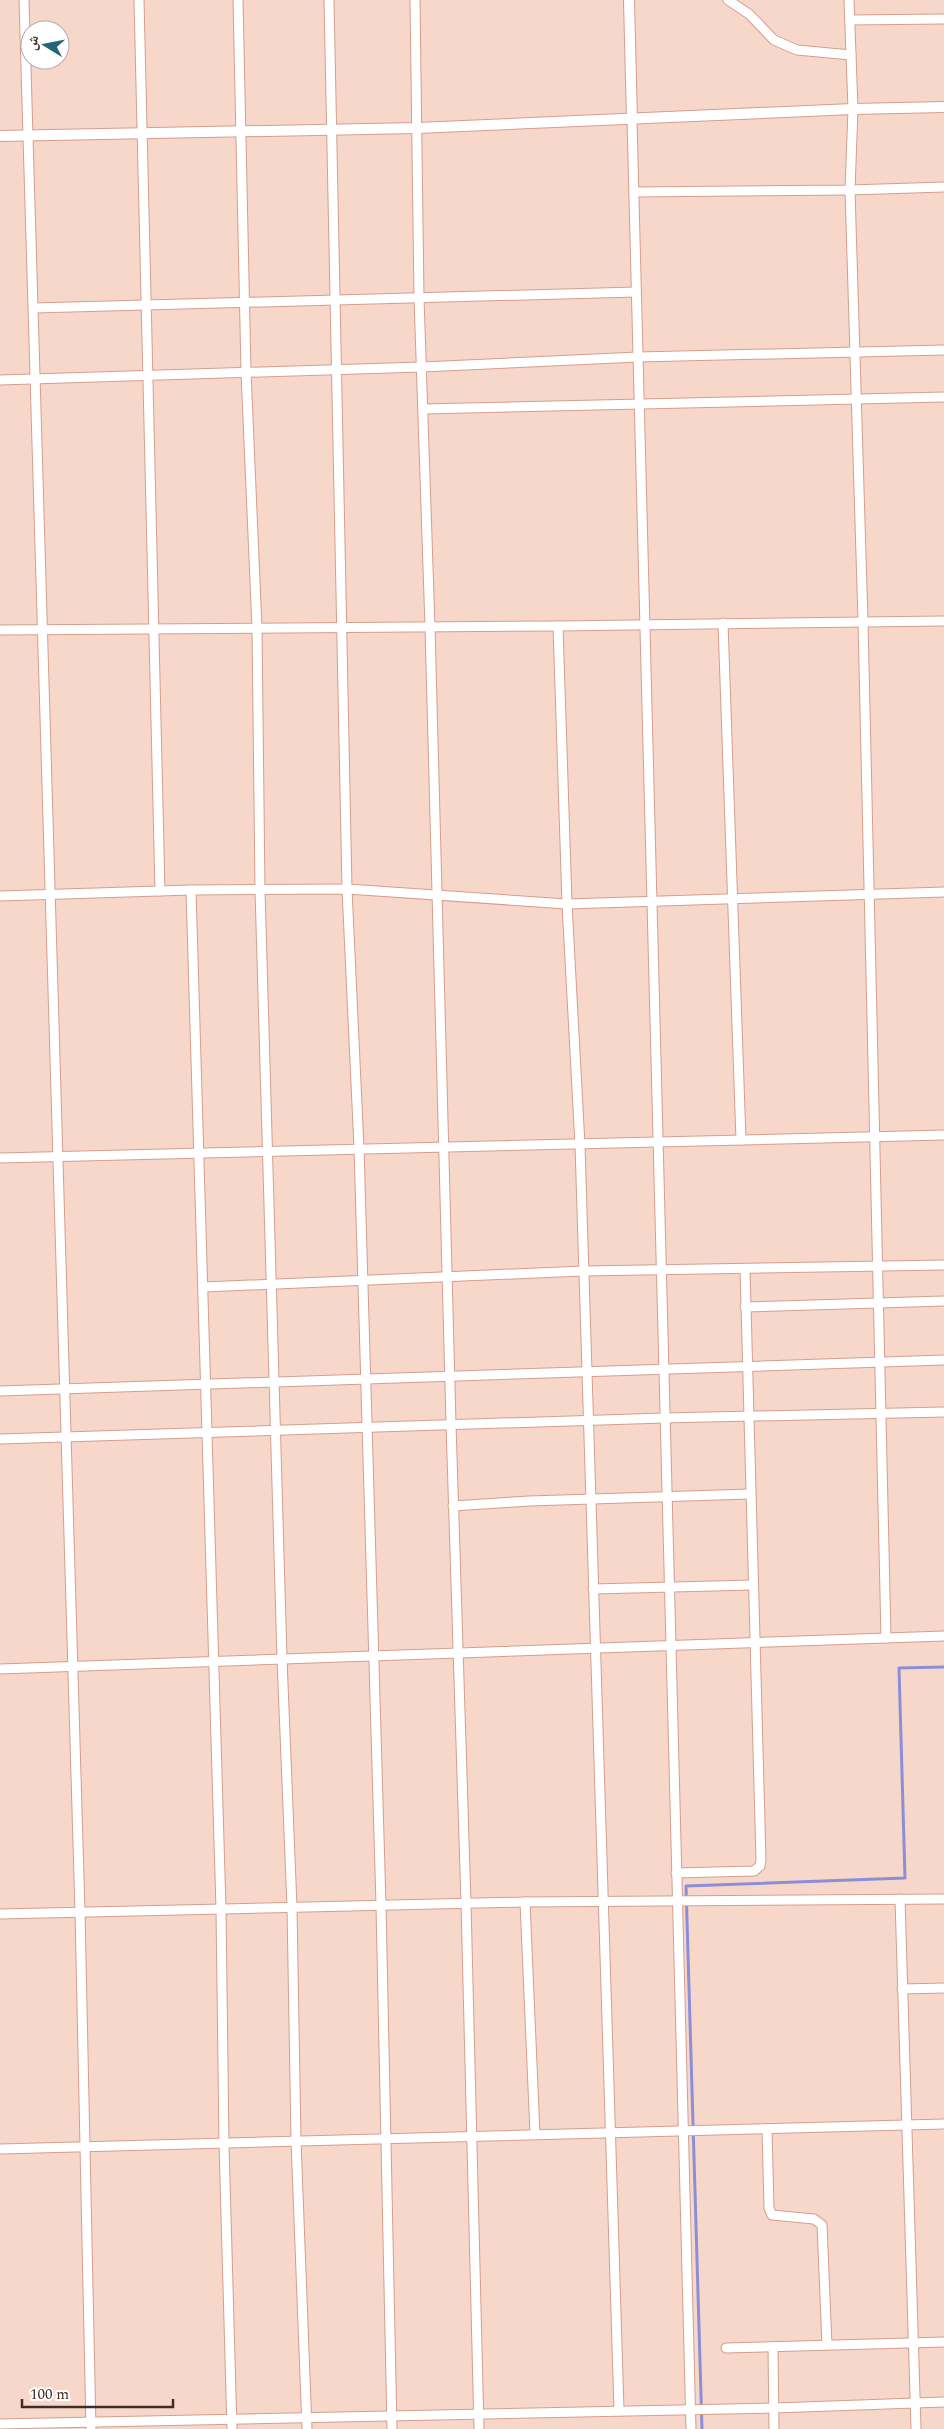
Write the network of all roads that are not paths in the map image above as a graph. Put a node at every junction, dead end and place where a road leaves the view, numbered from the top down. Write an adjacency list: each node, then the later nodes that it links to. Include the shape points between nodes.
1 (24, 0): 19 (street)
2 (139, 0): 18 (street)
3 (238, 0): 17 (street)
4 (329, 0): 16 (street)
5 (415, 0): 15 (street)
6 (629, 0): 14 (street)
7 (728, 0): 11 (street, via 749,14 774,40 797,50)
8 (850, 0): 10 (street)
9 (944, 19): 10 (street)
10 (850, 20): 11 (street)
11 (851, 55): 13 (street)
12 (944, 107): 13 (street)
13 (853, 109): 14 (street); 22 (street)
14 (632, 120): 15 (street); 23 (street)
15 (417, 128): 16 (street); 25 (street)
16 (333, 130): 17 (street); 26 (street)
17 (240, 132): 18 (street); 27 (street)
18 (140, 134): 19 (street); 28 (street)
19 (27, 135): 20 (street); 29 (street)
20 (0, 136)
21 (944, 187): 22 (street)
22 (850, 190): 23 (street); 31 (street)
23 (634, 192): 24 (street)
24 (636, 292): 25 (street); 32 (street)
25 (419, 298): 26 (street); 33 (street)
26 (336, 301): 27 (street); 34 (street)
27 (245, 303): 28 (street); 35 (street)
28 (145, 305): 29 (street); 36 (street)
29 (34, 308): 37 (street)
30 (944, 350): 31 (street)
31 (856, 352): 32 (street); 40 (street)
32 (638, 357): 33 (street); 41 (street)
33 (422, 367): 34 (street); 42 (street)
34 (337, 369): 35 (street); 50 (street)
35 (246, 372): 36 (street); 49 (street)
36 (147, 376): 37 (street); 51 (street)
37 (37, 379): 38 (street); 53 (street)
38 (0, 380)
39 (944, 397): 40 (street)
40 (857, 399): 41 (street); 43 (street)
41 (639, 404): 42 (street); 46 (street)
42 (424, 409): 48 (street)
43 (863, 621): 44 (street); 45 (street); 61 (street)
44 (944, 621)
45 (723, 623): 46 (street); 63 (street)
46 (644, 625): 47 (street); 64 (street)
47 (558, 626): 48 (street); 65 (street)
48 (430, 627): 50 (street); 60 (street)
49 (257, 628): 50 (street); 51 (street); 56 (street)
50 (343, 628): 54 (street)
51 (154, 629): 53 (street); 57 (street)
52 (0, 630): 53 (street)
53 (43, 630): 59 (street)
54 (347, 889): 56 (street); 60 (street); 71 (street)
55 (191, 890): 56 (street); 57 (street); 74 (street)
56 (260, 890): 73 (street)
57 (160, 891): 59 (street)
58 (944, 892): 61 (street)
59 (50, 894): 62 (street); 75 (street)
60 (436, 894): 65 (street); 72 (street)
61 (868, 894): 63 (street); 67 (street)
62 (0, 896)
63 (732, 898): 64 (street); 68 (street)
64 (652, 901): 65 (street); 69 (street)
65 (567, 904): 70 (street)
66 (944, 1135): 67 (street)
67 (874, 1137): 68 (street); 78 (street)
68 (741, 1140): 69 (street)
69 (658, 1142): 70 (street); 79 (street)
70 (580, 1144): 72 (street); 81 (street)
71 (359, 1148): 72 (street); 73 (street); 83 (street)
72 (443, 1148): 82 (street)
73 (268, 1151): 74 (street); 84 (street)
74 (199, 1153): 75 (street); 85 (street)
75 (57, 1155): 76 (street); 98 (street)
76 (0, 1158)
77 (944, 1265): 78 (street)
78 (877, 1266): 80 (street); 87 (street)
79 (661, 1269): 80 (street); 81 (street); 92 (street)
80 (745, 1269): 88 (street)
81 (583, 1270): 82 (street); 93 (street)
82 (447, 1277): 83 (street); 94 (street)
83 (361, 1281): 84 (street); 95 (street)
84 (272, 1285): 85 (street); 96 (street)
85 (204, 1287): 97 (street)
86 (944, 1301): 87 (street)
87 (878, 1303): 88 (street); 90 (street)
88 (745, 1307): 91 (street)
89 (944, 1360): 90 (street)
90 (879, 1361): 91 (street); 101 (street)
91 (747, 1365): 92 (street); 102 (street)
92 (663, 1370): 93 (street); 103 (street)
93 (586, 1372): 94 (street); 104 (street)
94 (449, 1376): 95 (street); 105 (street)
95 (365, 1378): 96 (street); 106 (street)
96 (274, 1383): 97 (street); 107 (street)
97 (206, 1385): 98 (street); 108 (street)
98 (64, 1390): 99 (street); 109 (street)
99 (0, 1391)
100 (944, 1412): 101 (street)
101 (880, 1414): 102 (street); 119 (street)
102 (749, 1417): 103 (street); 111 (street)
103 (664, 1418): 104 (street); 112 (street)
104 (588, 1420): 105 (street); 113 (street)
105 (451, 1424): 106 (street); 114 (street)
106 (366, 1426): 107 (street); 124 (street)
107 (277, 1429): 108 (street); 125 (street)
108 (208, 1431): 109 (street); 126 (street)
109 (66, 1436): 110 (street); 127 (street)
110 (0, 1439)
111 (750, 1494): 112 (street); 115 (street)
112 (667, 1496): 113 (street); 117 (street)
113 (590, 1499): 114 (street); 116 (street)
114 (454, 1506): 123 (street)
115 (753, 1585): 117 (street); 120 (street)
116 (593, 1588): 117 (street); 122 (street)
117 (669, 1588): 121 (street)
118 (944, 1636): 119 (street)
119 (886, 1638): 120 (street)
120 (754, 1642): 121 (street); 129 (street, via 760,1866 754,1871)
121 (670, 1645): 122 (street); 129 (street)
122 (595, 1648): 123 (street); 133 (street)
123 (459, 1653): 124 (street); 135 (street)
124 (372, 1656): 125 (street); 136 (street)
125 (282, 1659): 126 (street); 137 (street)
126 (212, 1661): 127 (street); 138 (street)
127 (72, 1667): 128 (street); 139 (street)
128 (0, 1669)
129 (676, 1873): 134 (street)
130 (944, 1898): 131 (street)
131 (900, 1899): 134 (street); 142 (street)
132 (524, 1902): 133 (street); 135 (street); 148 (street)
133 (603, 1902): 134 (street); 147 (street)
134 (676, 1902): 146 (street)
135 (466, 1903): 136 (street); 149 (street)
136 (382, 1905): 137 (street); 150 (street)
137 (292, 1907): 138 (street); 151 (street)
138 (221, 1909): 139 (street); 152 (street)
139 (80, 1912): 140 (street); 153 (street)
140 (0, 1914)
141 (944, 1988): 142 (street)
142 (902, 1989): 143 (street)
143 (906, 2124): 144 (street); 145 (street); 156 (street)
144 (944, 2124)
145 (767, 2129): 146 (street); 157 (street, via 768,2208 772,2214 814,2219 822,2225)
146 (683, 2132): 147 (street); 163 (street)
147 (610, 2133): 148 (street); 164 (street)
148 (535, 2134): 149 (street)
149 (471, 2135): 150 (street); 165 (street)
150 (385, 2138): 151 (street); 166 (street)
151 (296, 2141): 152 (street); 167 (street)
152 (224, 2144): 153 (street); 168 (street)
153 (85, 2147): 154 (street); 170 (street)
154 (0, 2149)
155 (944, 2342): 156 (street)
156 (914, 2343): 157 (street); 160 (street)
157 (827, 2345): 158 (street)
158 (773, 2346): 159 (street); 162 (street)
159 (726, 2348)
160 (916, 2402): 161 (street); 162 (street); 177 (street)
161 (944, 2402)
162 (774, 2408): 163 (street); 176 (street)
163 (690, 2409): 164 (street); 175 (street)
164 (619, 2410): 165 (street)
165 (478, 2413): 166 (street); 174 (street)
166 (392, 2415): 167 (street); 173 (street)
167 (307, 2417): 168 (street); 172 (street)
168 (232, 2418): 170 (street); 171 (street)
169 (0, 2424): 170 (street)
170 (91, 2425)
171 (232, 2429)
172 (307, 2429)
173 (392, 2429)
174 (479, 2429)
175 (691, 2429)
176 (774, 2429)
177 (916, 2429)

